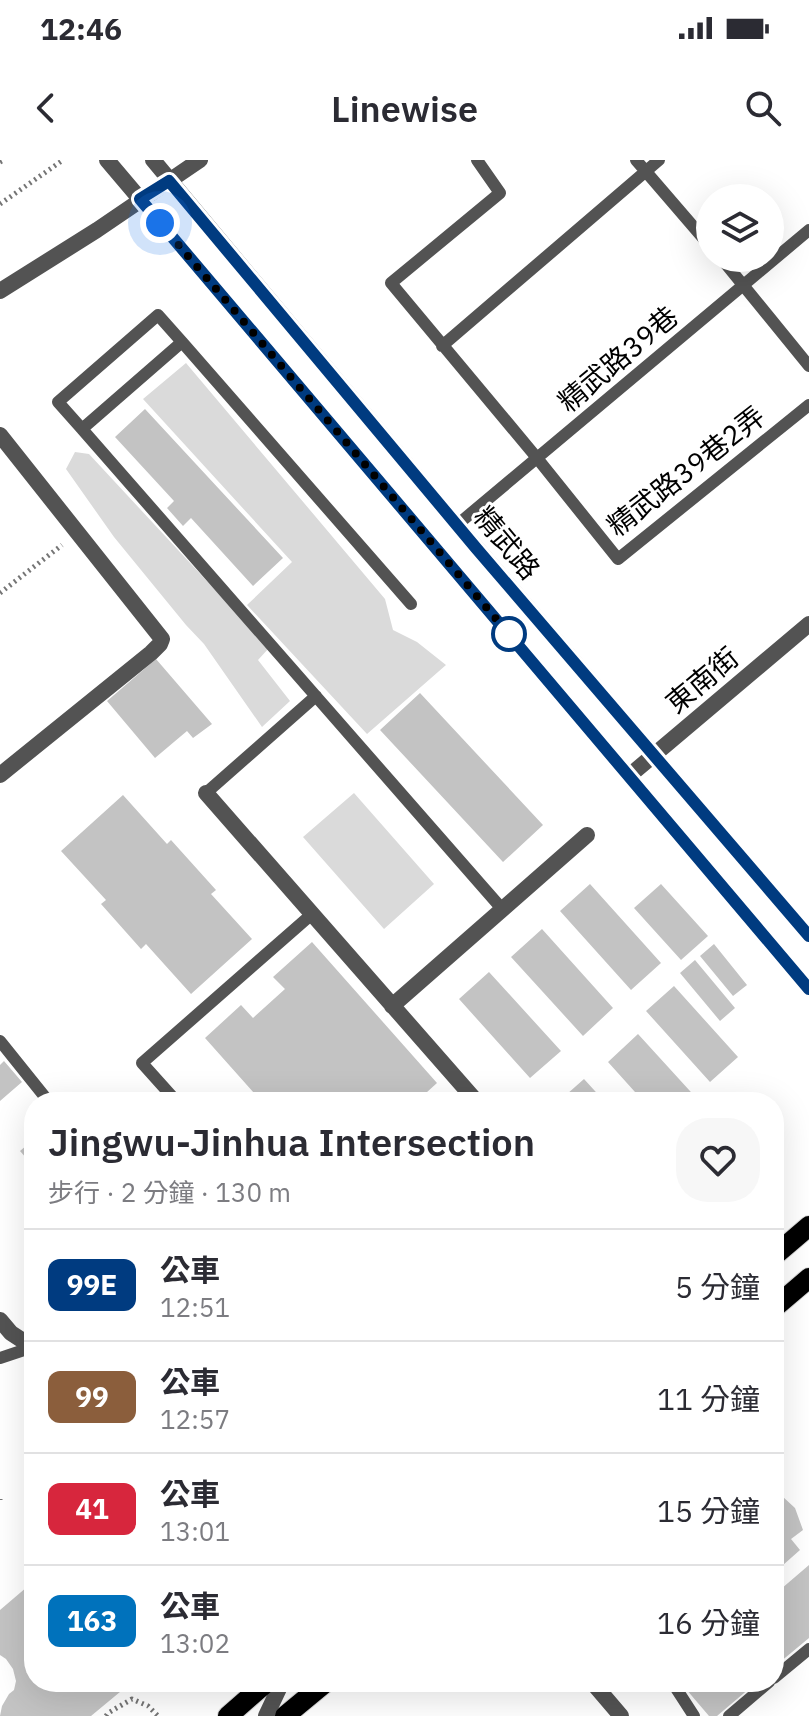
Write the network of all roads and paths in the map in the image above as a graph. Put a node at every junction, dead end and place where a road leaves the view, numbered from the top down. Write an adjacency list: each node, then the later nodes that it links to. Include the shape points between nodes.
1 (63, 160): 11 (path)
2 (107, 160): 10 (street, 精武路)
3 (153, 160): 9 (street, 精武路)
4 (200, 160): 9 (street)
5 (477, 160): 18 (lane, via 500,193 391,283)
6 (636, 160): 8 (lane)
7 (659, 160): 8 (lane)
8 (646, 171): 12 (lane); 18 (lane)
9 (169, 181): 10 (street); 24 (street, 精武路)
10 (140, 199): 16 (street); 32 (street, 精武路)
11 (0, 204)
12 (696, 230)
13 (809, 230): 15 (lane, 精武路39巷)
14 (733, 272): 15 (lane)
15 (744, 285): 19 (lane); 23 (lane, 精武路39巷)
16 (0, 291)
17 (182, 342): 21 (lane); 21 (lane, via 158,315 58,402); 27 (lane)
18 (442, 346): 23 (lane)
19 (809, 366)
20 (809, 405): 23 (lane, 精武路39巷2弄, via 618,559)
21 (82, 429): 29 (lane)
22 (0, 435): 25 (street)
23 (537, 458): 24 (lane, 精武路39巷)
24 (457, 525): 30 (street, 精武路)
25 (78, 533): 26 (path); 31 (street, via 162,639)
26 (0, 593)
27 (411, 604)
28 (809, 624): 30 (street, 東南街)
29 (316, 696): 33 (lane); 35 (lane)
30 (653, 755): 32 (street, 東南街); 37 (street, 精武路)
31 (0, 775)
32 (629, 776): 38 (street, 精武路)
33 (206, 793): 36 (street)
34 (587, 835): 35 (street)
35 (503, 910): 39 (street)
36 (312, 914): 39 (street); 42 (lane, via 142,1063)
37 (806, 928)
38 (809, 989)
39 (392, 1006): 43 (street)
40 (0, 1041): 41 (lane)
41 (41, 1092)
42 (168, 1092)
43 (468, 1092)
44 (809, 1226): 45 (main road)
45 (784, 1247)
46 (809, 1278): 47 (main road)
47 (784, 1299)
48 (0, 1320): 49 (street)
49 (24, 1341)
50 (24, 1350): 51 (lane)
51 (0, 1358)
52 (809, 1649): 53 (lane)
53 (784, 1670)
54 (256, 1692): 62 (main road)
55 (277, 1692): 63 (street)
56 (314, 1692): 64 (main road)
57 (601, 1692): 65 (street)
58 (678, 1692): 66 (lane)
59 (757, 1692): 67 (lane)
60 (106, 1716): 61 (path, via 132,1699)
61 (158, 1716)
62 (228, 1716)
63 (266, 1716)
64 (285, 1716)
65 (621, 1716)
66 (694, 1716)
67 (729, 1716)

